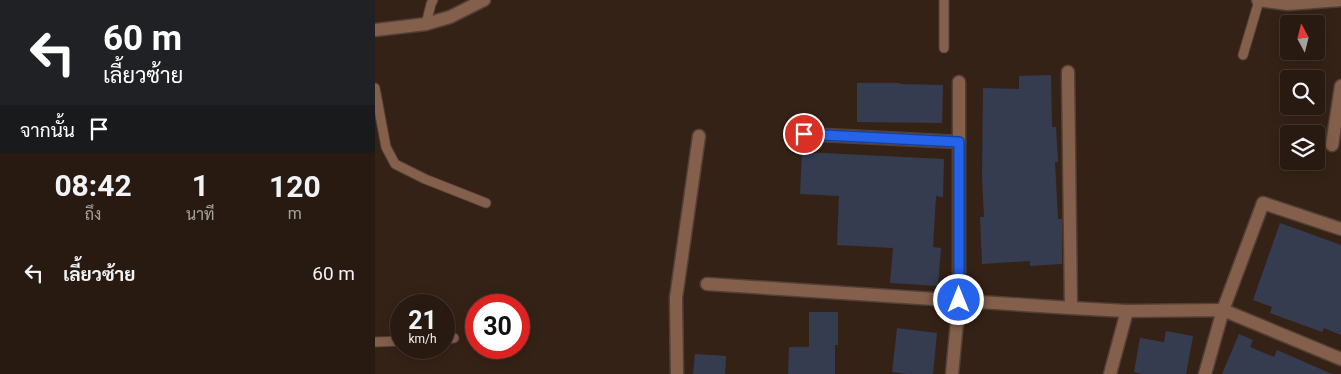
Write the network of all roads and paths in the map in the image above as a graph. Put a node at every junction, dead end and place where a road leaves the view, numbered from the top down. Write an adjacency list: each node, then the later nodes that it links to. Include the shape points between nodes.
1 (433, 0): 6 (lane)
2 (485, 0): 6 (street)
3 (944, 0): 8 (lane)
4 (1259, 0): 5 (street, via 1287,4); 9 (lane)
5 (1341, 0)
6 (426, 24): 7 (street)
7 (375, 30)
8 (944, 48)
9 (1243, 55)
10 (1068, 72): 22 (street)
11 (959, 82): 16 (street)
12 (1341, 86): 17 (street)
13 (375, 88): 18 (lane, via 386,147 395,164)
14 (804, 134): 16 (street)
15 (699, 136): 28 (street, via 676,298)
16 (959, 142): 21 (street)
17 (1332, 145)
18 (486, 202)
19 (1341, 229): 23 (street, via 1263,203)
20 (707, 284): 21 (street)
21 (959, 300): 22 (street); 29 (street)
22 (1071, 308): 24 (street)
23 (1223, 310): 24 (street); 27 (street); 31 (street)
24 (1127, 311): 30 (street)
25 (390, 341): 26 (lane)
26 (375, 342)
27 (1341, 359)
28 (677, 374)
29 (952, 374)
30 (1110, 374)
31 (1205, 374)

